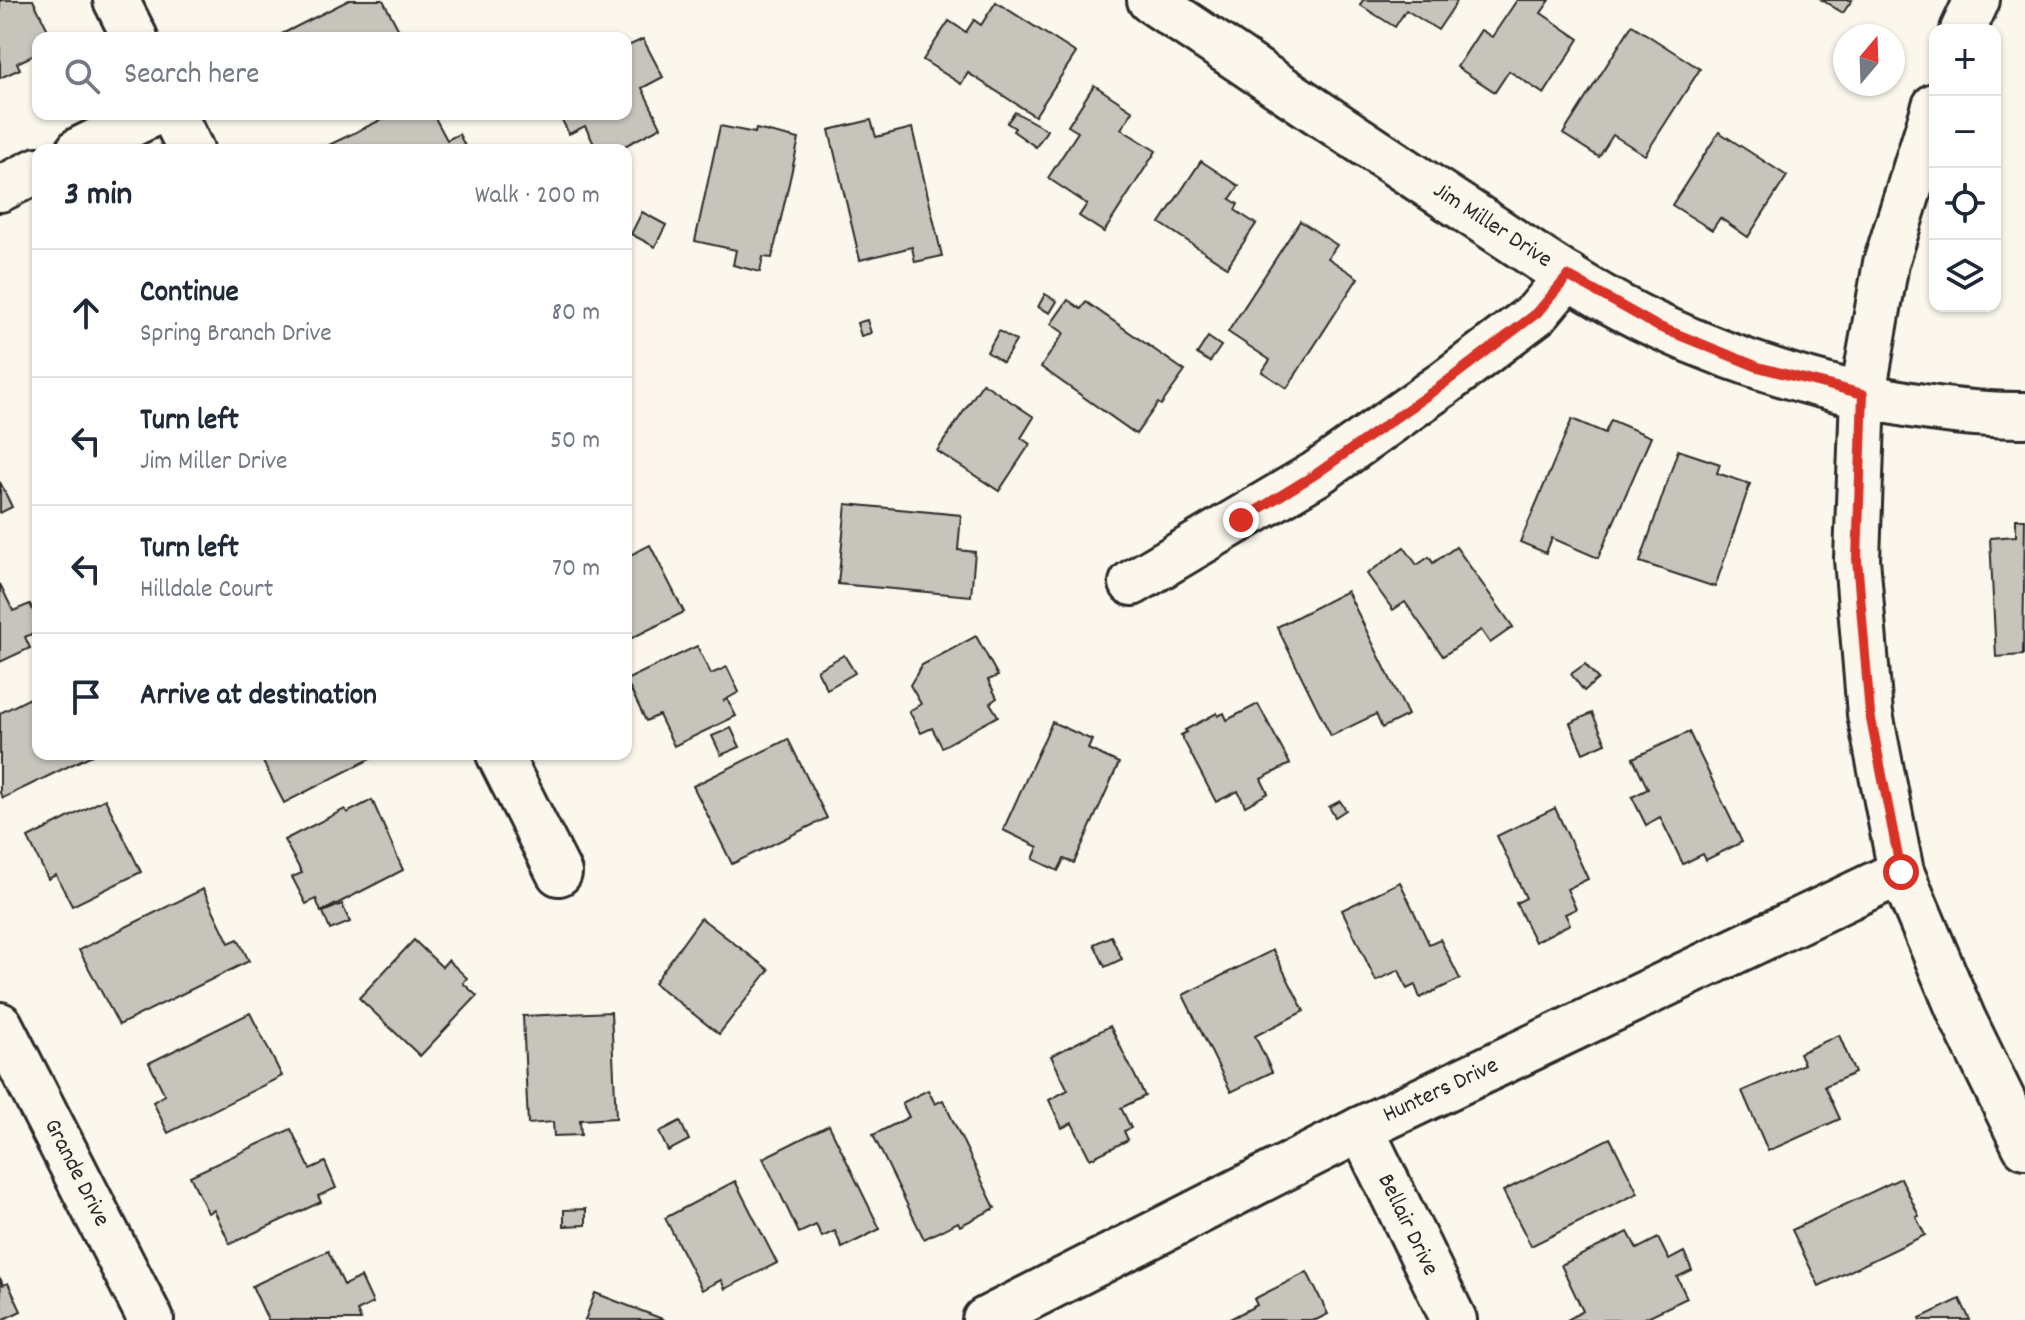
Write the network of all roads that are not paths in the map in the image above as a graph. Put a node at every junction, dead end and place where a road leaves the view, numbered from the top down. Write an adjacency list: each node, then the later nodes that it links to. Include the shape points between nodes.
1 (116, 0): 5 (street)
2 (1150, 0): 13 (street, Jim Miller Drive)
3 (1977, 0): 4 (street)
4 (1966, 24)
5 (132, 32)
6 (140, 120): 9 (street)
7 (176, 120): 10 (street)
8 (1929, 125): 14 (street, via 1886,263)
9 (91, 144)
10 (188, 144)
11 (32, 173): 12 (street)
12 (0, 189)
13 (1568, 276): 14 (street, Jim Miller Drive, via 1671,332 1758,367); 16 (street, via 1537,313 1316,474)
14 (1863, 394): 15 (street, Jim Miller Drive, via 1979,415); 18 (street, via 1858,575 1870,714)
15 (2025, 415)
16 (1132, 583)
17 (502, 760): 19 (street)
18 (1901, 872): 21 (street, Hunters Drive); 22 (street, via 1963,1019)
19 (559, 873)
20 (0, 1025): 23 (street, Grande Drive)
21 (1361, 1129): 24 (street, Hunters Drive); 25 (street, Bellair Drive)
22 (2025, 1146)
23 (151, 1320)
24 (985, 1320)
25 (1454, 1320)

